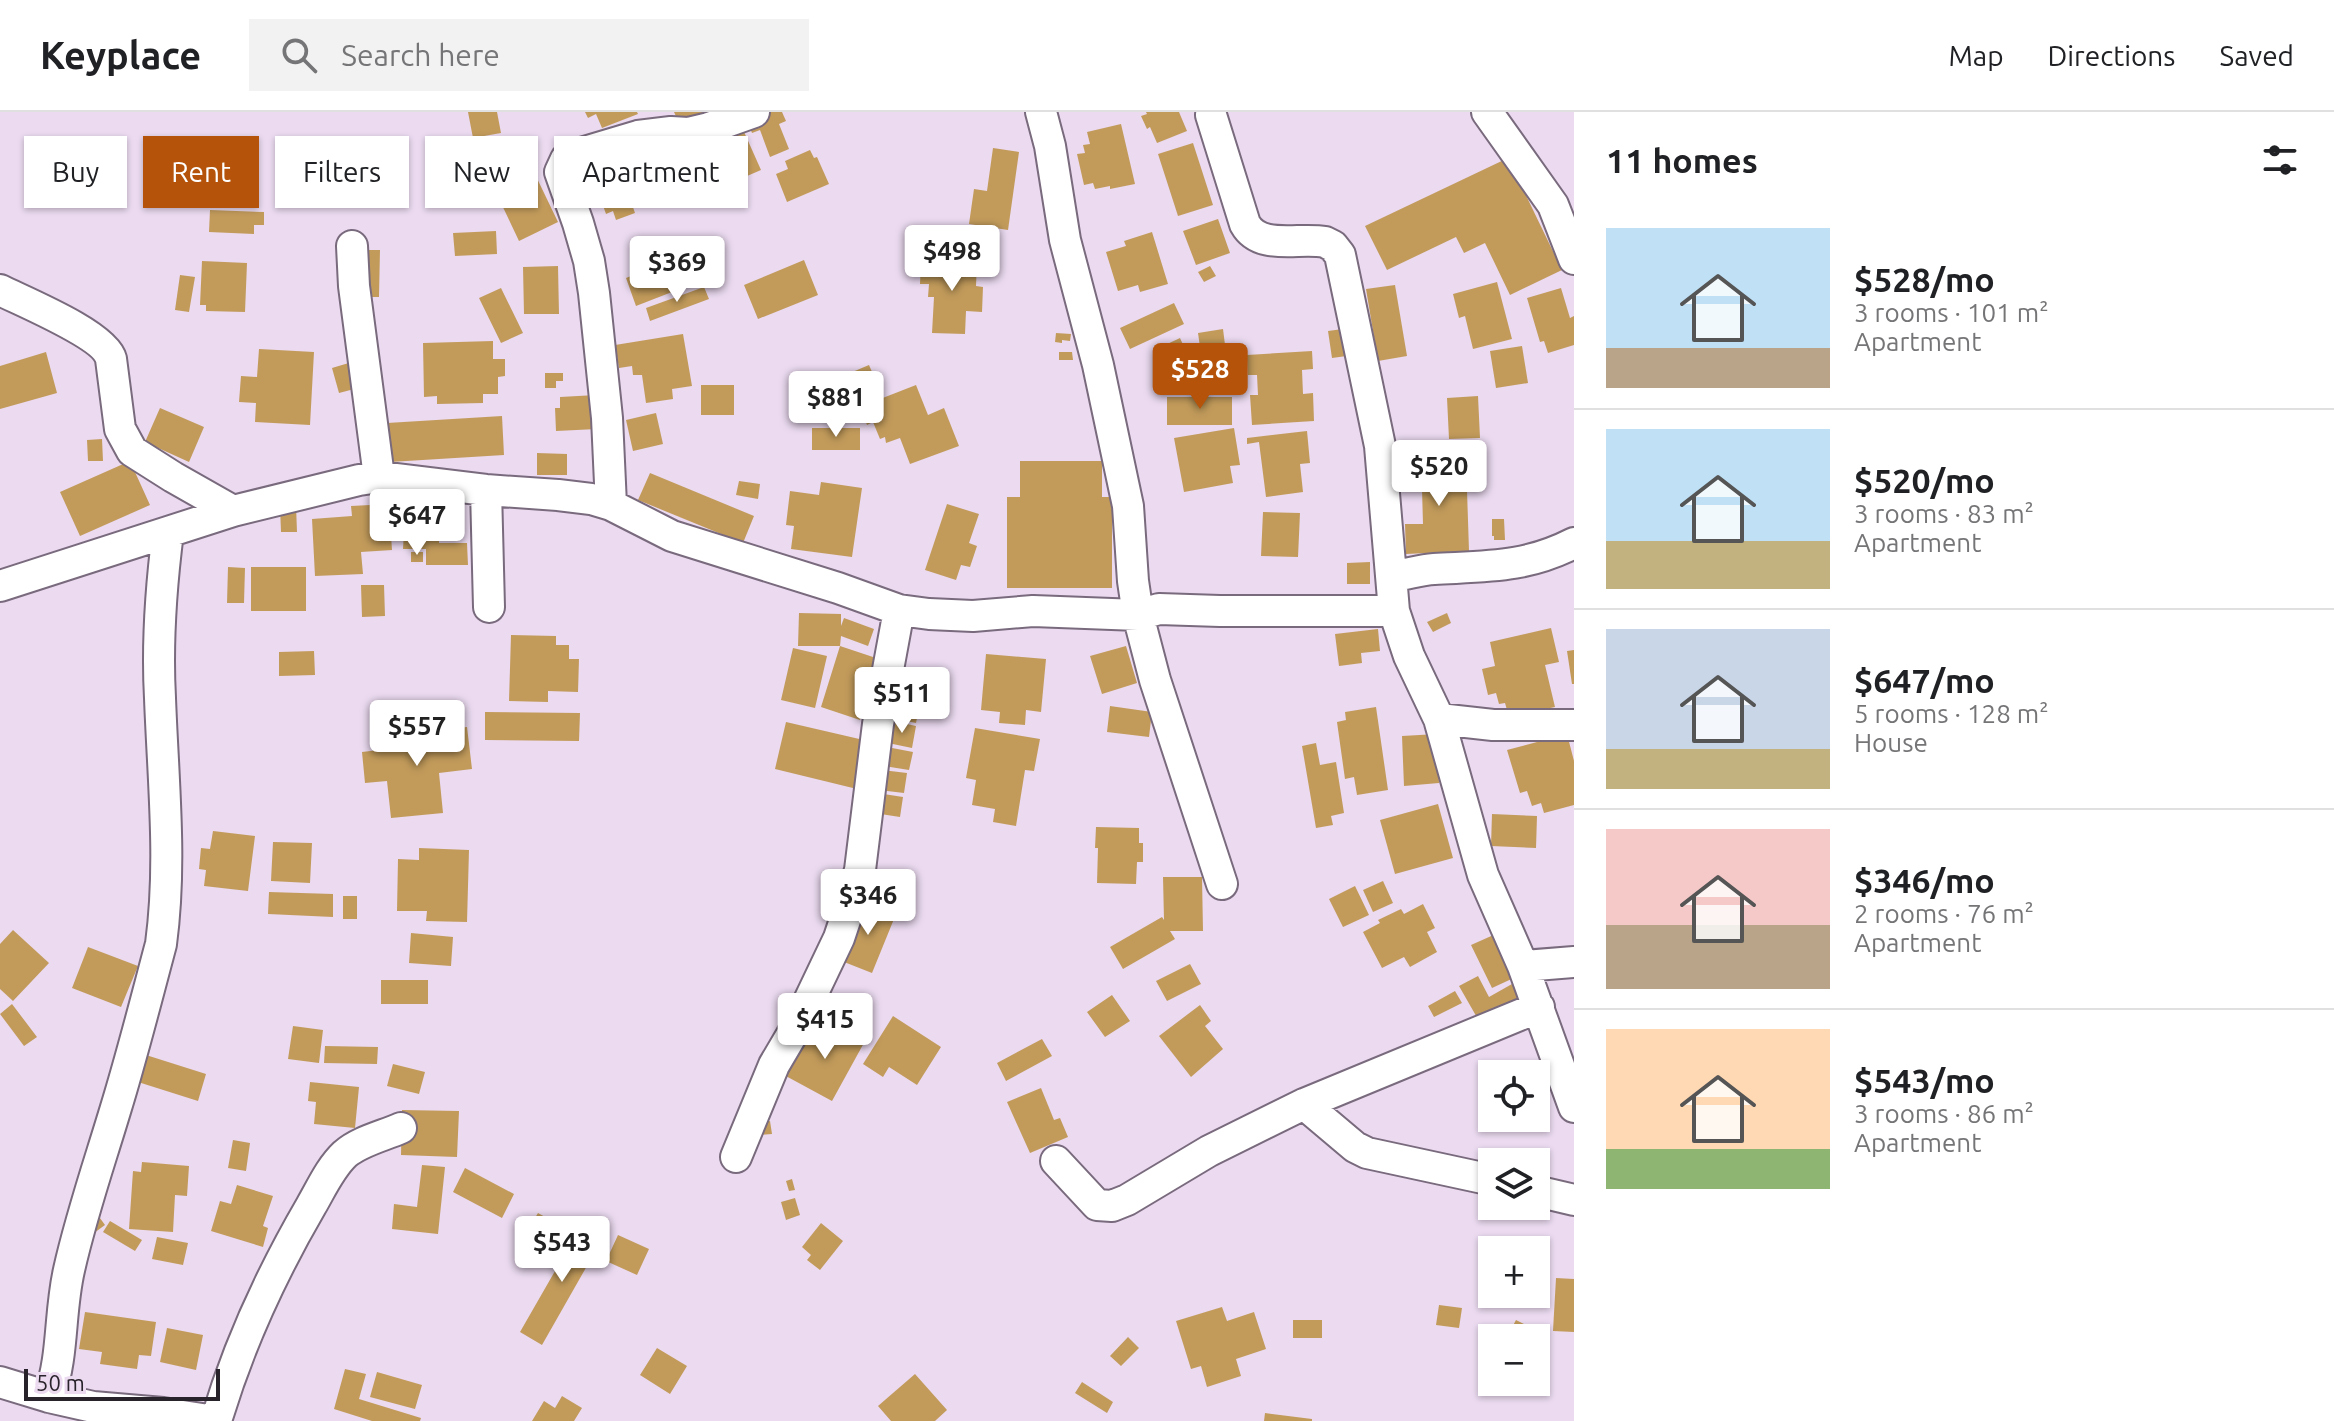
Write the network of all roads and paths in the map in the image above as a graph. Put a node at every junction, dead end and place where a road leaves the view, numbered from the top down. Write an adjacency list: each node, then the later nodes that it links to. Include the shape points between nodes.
1 (754, 112): 10 (street, via 709,128 638,136 571,156 560,172 594,293)
2 (1041, 112): 19 (street, via 1065,240 1128,506)
3 (1487, 112): 6 (street, via 1553,205)
4 (1211, 115): 14 (street, via 1249,232 1264,240 1325,242 1340,255 1380,446)
5 (352, 246): 8 (street)
6 (1574, 259)
7 (0, 290): 11 (street, via 103,345 113,371 120,429 132,451)
8 (379, 477): 9 (street); 11 (street)
9 (486, 490): 10 (street); 16 (street)
10 (611, 505): 17 (street, via 672,536)
11 (233, 511): 12 (street)
12 (168, 532): 15 (street); 35 (street, via 159,658 166,862 161,944 69,1270)
13 (1574, 543): 14 (street, via 1518,564)
14 (1391, 576): 18 (street)
15 (0, 586)
16 (489, 607)
17 (899, 610): 19 (street, via 973,616 1033,611); 29 (street, via 860,870 848,911)
18 (1394, 611): 19 (street, via 1159,609); 20 (street)
19 (1138, 615): 22 (street)
20 (1439, 719): 21 (street); 24 (street, via 1483,875)
21 (1574, 725)
22 (1222, 884)
23 (1574, 962): 24 (street)
24 (1523, 966): 25 (street)
25 (1539, 1007): 26 (street); 27 (street)
26 (1304, 1104): 30 (street, via 1112,1206 1097,1205); 31 (street, via 1367,1153)
27 (1574, 1107)
28 (401, 1128): 36 (street, via 352,1149 331,1172 271,1283)
29 (736, 1157)
30 (1056, 1161)
31 (1478, 1177)
32 (1550, 1194): 33 (street)
33 (1574, 1200)
34 (0, 1382): 35 (street)
35 (53, 1406): 36 (street)
36 (216, 1421)

